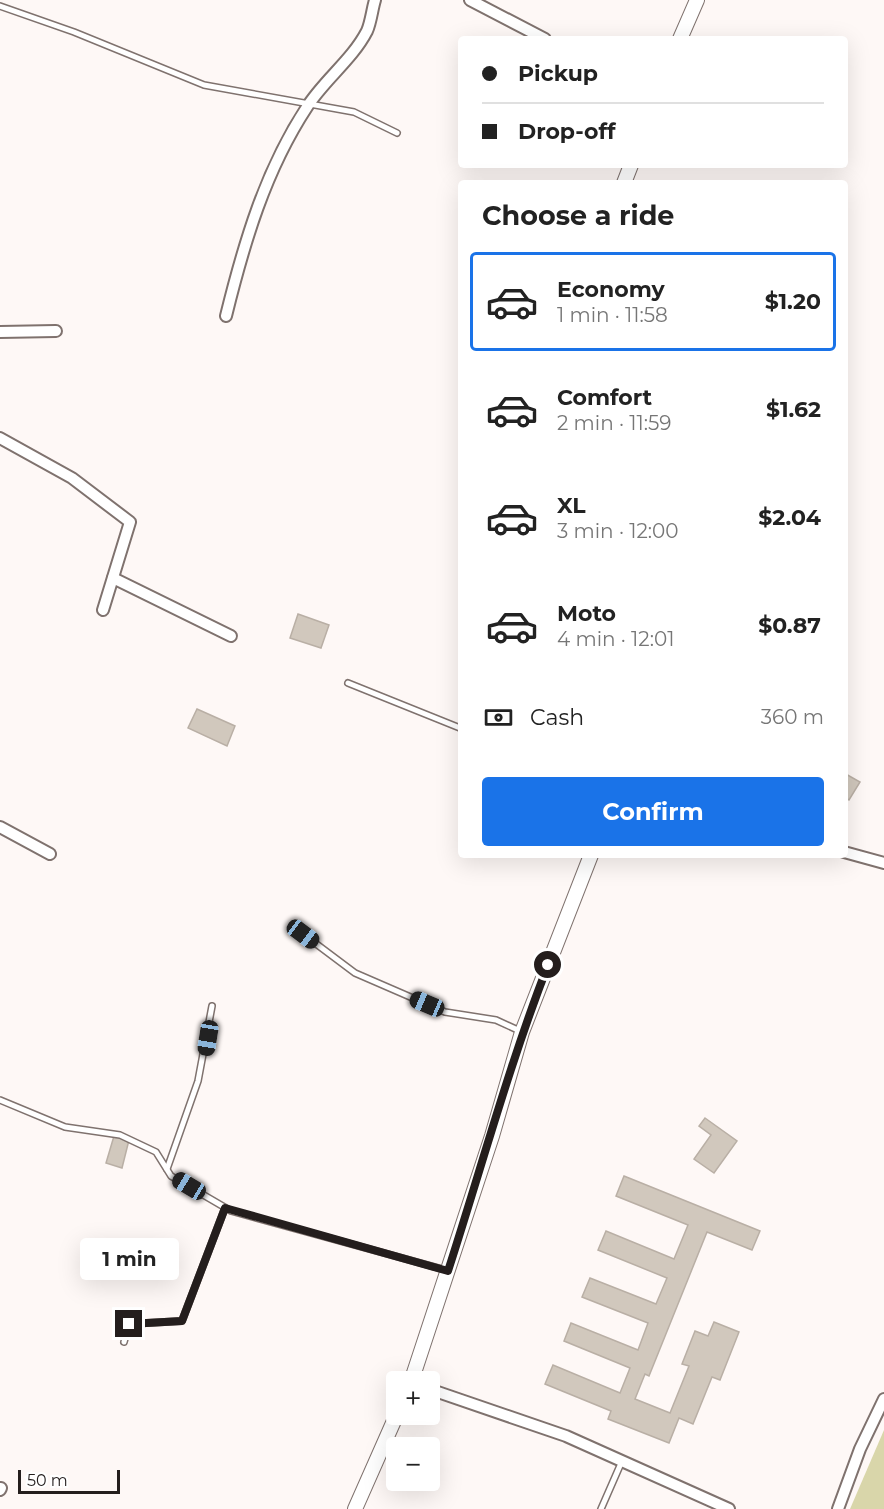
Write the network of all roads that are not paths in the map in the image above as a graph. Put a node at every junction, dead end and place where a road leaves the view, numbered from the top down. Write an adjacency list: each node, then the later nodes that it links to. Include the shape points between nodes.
1 (375, 0): 7 (street, via 367,30)
2 (470, 0): 5 (street)
3 (697, 0): 6 (street)
4 (0, 6): 7 (lane, via 204,85)
5 (539, 36)
6 (681, 36)
7 (308, 106): 8 (lane, via 354,112); 9 (street, via 271,174 245,239)
8 (397, 133)
9 (226, 316)
10 (56, 331): 11 (street)
11 (0, 332)
12 (0, 438): 13 (street, via 72,478 130,522)
13 (112, 578): 14 (street); 15 (street)
14 (103, 610)
15 (231, 636)
16 (348, 683): 17 (lane)
17 (458, 727)
18 (0, 827): 20 (street)
19 (848, 853): 22 (street)
20 (50, 854)
21 (590, 858): 25 (street)
22 (884, 863)
23 (303, 934): 25 (lane, via 356,973 445,1012 496,1020)
24 (212, 1006): 27 (lane, via 198,1080)
25 (522, 1032): 29 (street)
26 (0, 1100): 27 (lane, via 65,1127 120,1135 156,1152)
27 (167, 1168): 28 (lane, via 171,1176)
28 (225, 1208): 29 (lane); 30 (lane, via 182,1321 129,1324)
29 (448, 1271): 31 (street)
30 (124, 1342)
31 (415, 1371)
32 (440, 1393): 35 (street, via 566,1436)
33 (884, 1399): 39 (street)
34 (392, 1425): 36 (street)
35 (622, 1461): 37 (lane); 38 (street)
36 (355, 1509)
37 (601, 1509)
38 (729, 1509)
39 (838, 1509)

